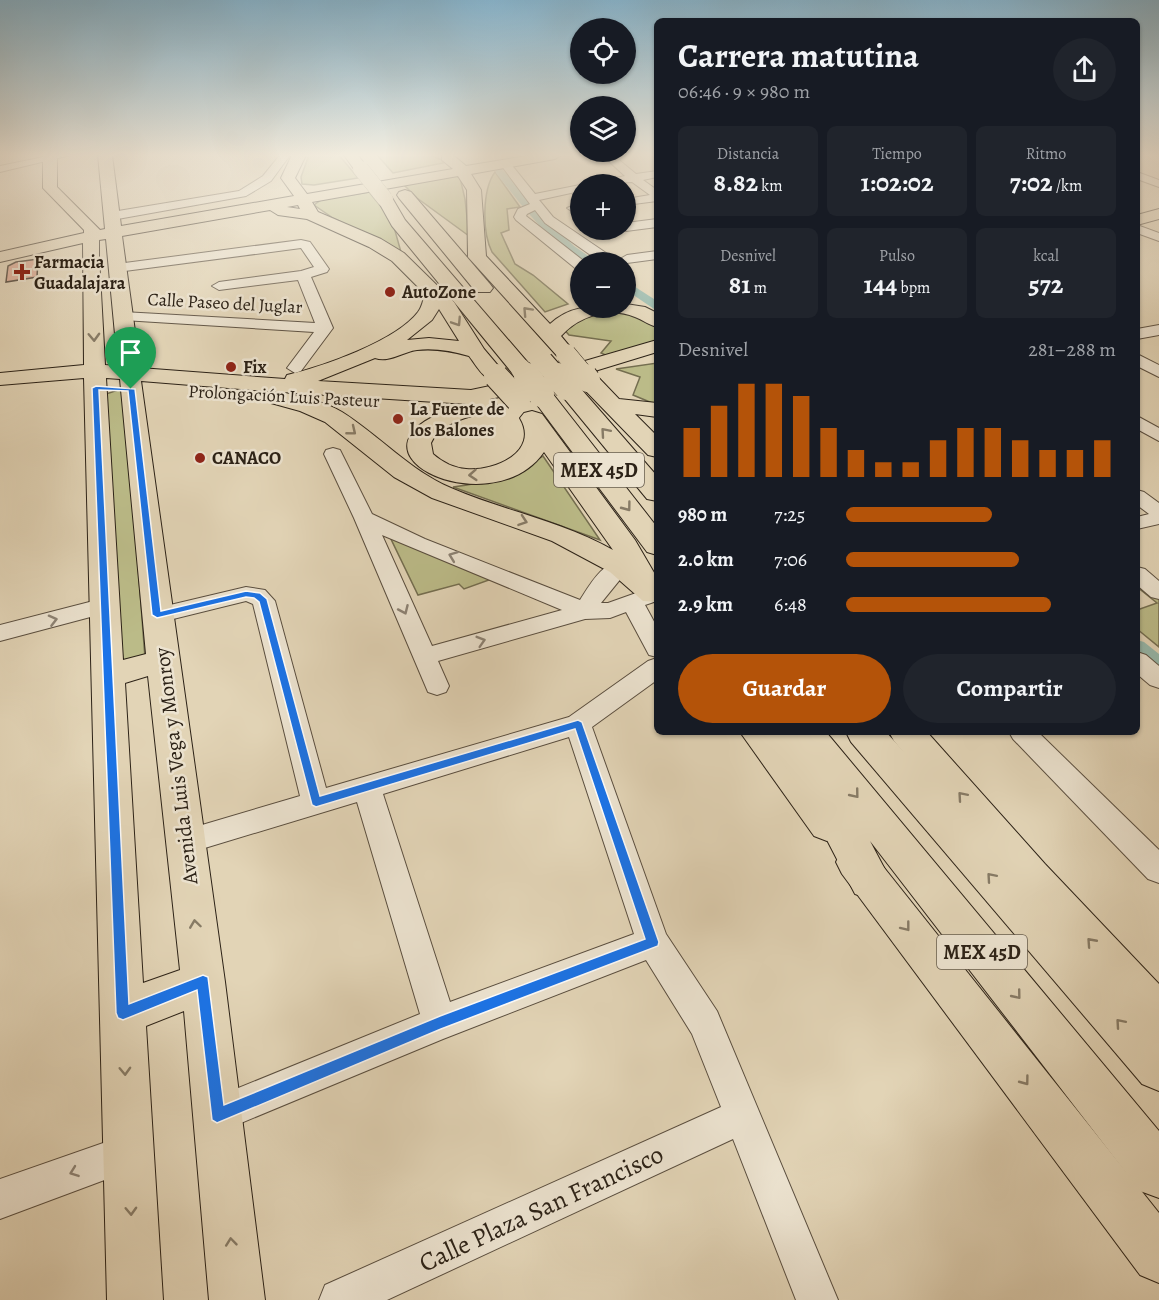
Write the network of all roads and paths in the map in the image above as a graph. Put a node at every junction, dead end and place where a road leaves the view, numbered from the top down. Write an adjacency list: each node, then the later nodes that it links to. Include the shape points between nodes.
1 (80, 216): 17 (main road)
2 (110, 216): 13 (main road, Avenida Luis Vega y Monroy)
3 (153, 216): 13 (main road)
4 (181, 216): 13 (main road)
5 (327, 216): 27 (main road, via 399,257)
6 (394, 216): 11 (highway, MEX 45D, bridge)
7 (423, 216): 14 (highway)
8 (475, 216): 23 (main road)
9 (522, 216): 24 (street, via 520,218)
10 (544, 216): 20 (street)
11 (398, 222): 27 (highway); 56 (highway, MEX 45D, bridge, via 521,369)
12 (654, 223): 15 (street)
13 (113, 225): 17 (main road); 26 (main road, Avenida Luis Vega y Monroy)
14 (432, 226): 23 (highway); 33 (highway)
15 (636, 226)
16 (1140, 230): 18 (street)
17 (91, 233): 19 (main road); 22 (main road); 31 (main road)
18 (1159, 237)
19 (0, 243)
20 (595, 252)
21 (654, 255): 25 (street)
22 (0, 256)
23 (477, 257): 41 (main road, one-way to 23)
24 (570, 257)
25 (636, 258)
26 (117, 268): 29 (street); 32 (main road, Avenida Luis Vega y Monroy)
27 (415, 274): 30 (main road)
28 (303, 275): 29 (street); 29 (street, via 322,271 303,244); 38 (street)
29 (216, 281): 37 (street)
30 (434, 294): 44 (main road, one-way to 44, via 447,306); 52 (main road, via 426,315 367,354 314,377)
31 (92, 303): 32 (main road); 49 (main road, one-way to 49)
32 (121, 307): 37 (street, Calle Paseo del Juglar); 50 (main road, Avenida Luis Vega y Monroy)
33 (498, 307)
34 (636, 311): 36 (main road)
35 (570, 316): 41 (main road)
36 (654, 319)
37 (230, 324): 38 (street, Calle Paseo del Juglar)
38 (325, 328): 46 (street)
39 (1159, 330): 40 (street)
40 (1140, 333)
41 (550, 336): 51 (main road, bridge, via 566,354)
42 (528, 343): 51 (highway, MEX 45D, bridge, via 543,361)
43 (652, 351): 54 (main road, Prolongación Luis Pasteur, via 496,392 471,396); 55 (main road, Prolongación Luis Pasteur)
44 (476, 352): 54 (main road, via 459,346 422,344 385,353 373,362 373,378); 56 (main road, bridge, via 495,375)
45 (1140, 361): 47 (street)
46 (295, 368)
47 (1159, 372)
48 (0, 378): 49 (main road, Prolongación Luis Pasteur, via 28,375)
49 (96, 380): 50 (main road, Prolongación Luis Pasteur); 53 (main road, Prolongación Luis Pasteur); 74 (main road)
50 (130, 382): 52 (main road, Prolongación Luis Pasteur); 76 (main road, Avenida Luis Vega y Monroy)
51 (578, 384): 57 (main road); 63 (highway, MEX 45D, one-way to 51)
52 (260, 388): 54 (main road, Prolongación Luis Pasteur); 55 (main road, Prolongación Luis Pasteur, via 447,407); 70 (main road, one-way to 70, via 333,417 403,472 441,493 562,534)
53 (0, 395)
54 (409, 395)
55 (487, 404): 56 (main road, one-way to 55, via 537,440 533,452 510,469 468,477 431,466 422,457 418,448 423,435 433,426)
56 (531, 404): 69 (highway, MEX 45D, one-way to 69); 73 (main road, via 625,546)
57 (614, 405): 58 (main road); 61 (main road)
58 (654, 410)
59 (1140, 424): 60 (street)
60 (1159, 436)
61 (654, 447)
62 (333, 454): 66 (street)
63 (654, 489)
64 (1140, 498): 65 (street)
65 (1159, 512)
66 (364, 518): 75 (street, one-way to 66, via 550,593 393,533); 79 (street, one-way to 79)
67 (1159, 518): 68 (street)
68 (1140, 522)
69 (654, 543)
70 (620, 566): 73 (main road); 75 (street)
71 (1140, 576): 72 (street)
72 (1159, 592)
73 (647, 599): 75 (street, via 610,610); 78 (street)
74 (105, 606): 77 (street, one-way to 74); 83 (main road)
75 (584, 611): 79 (street, one-way to 75)
76 (157, 615): 80 (main road, Avenida Luis Vega y Monroy); 94 (street, via 246,594 257,595 264,601)
77 (0, 633)
78 (654, 634)
79 (424, 657): 85 (street)
80 (163, 661): 83 (main road); 95 (main road, Avenida Luis Vega y Monroy)
81 (1140, 663): 84 (street)
82 (654, 669): 86 (street)
83 (108, 676): 100 (main road)
84 (1159, 679)
85 (437, 686)
86 (578, 724): 93 (street); 98 (street)
87 (759, 735): 97 (main road)
88 (782, 735): 97 (highway, via 812,775)
89 (807, 735): 107 (highway, MEX 45D, one-way to 107)
90 (867, 735): 103 (highway, MEX 45D, one-way to 90)
91 (909, 735): 101 (main road, one-way to 91)
92 (1025, 735): 96 (street)
93 (366, 788): 94 (street); 102 (street)
94 (316, 802): 95 (street)
95 (185, 842): 99 (main road, Avenida Luis Vega y Monroy, one-way to 95)
96 (1159, 870)
97 (870, 880): 109 (main road, one-way to 109)
98 (653, 942): 102 (street); 105 (street, via 705,1023)
99 (203, 981): 100 (main road); 104 (main road, Avenida Luis Vega y Monroy)
100 (123, 1013): 106 (main road, one-way to 106)
101 (1159, 1016)
102 (440, 1023): 104 (street)
103 (1159, 1066)
104 (217, 1115): 111 (main road, Avenida Luis Vega y Monroy, one-way to 104)
105 (742, 1116): 112 (street, Calle Plaza San Francisco); 113 (street)
106 (129, 1153): 108 (street, one-way to 108); 110 (main road, one-way to 110)
107 (1159, 1173)
108 (0, 1198)
109 (1159, 1256)
110 (135, 1300)
111 (237, 1300)
112 (340, 1300)
113 (817, 1300)

